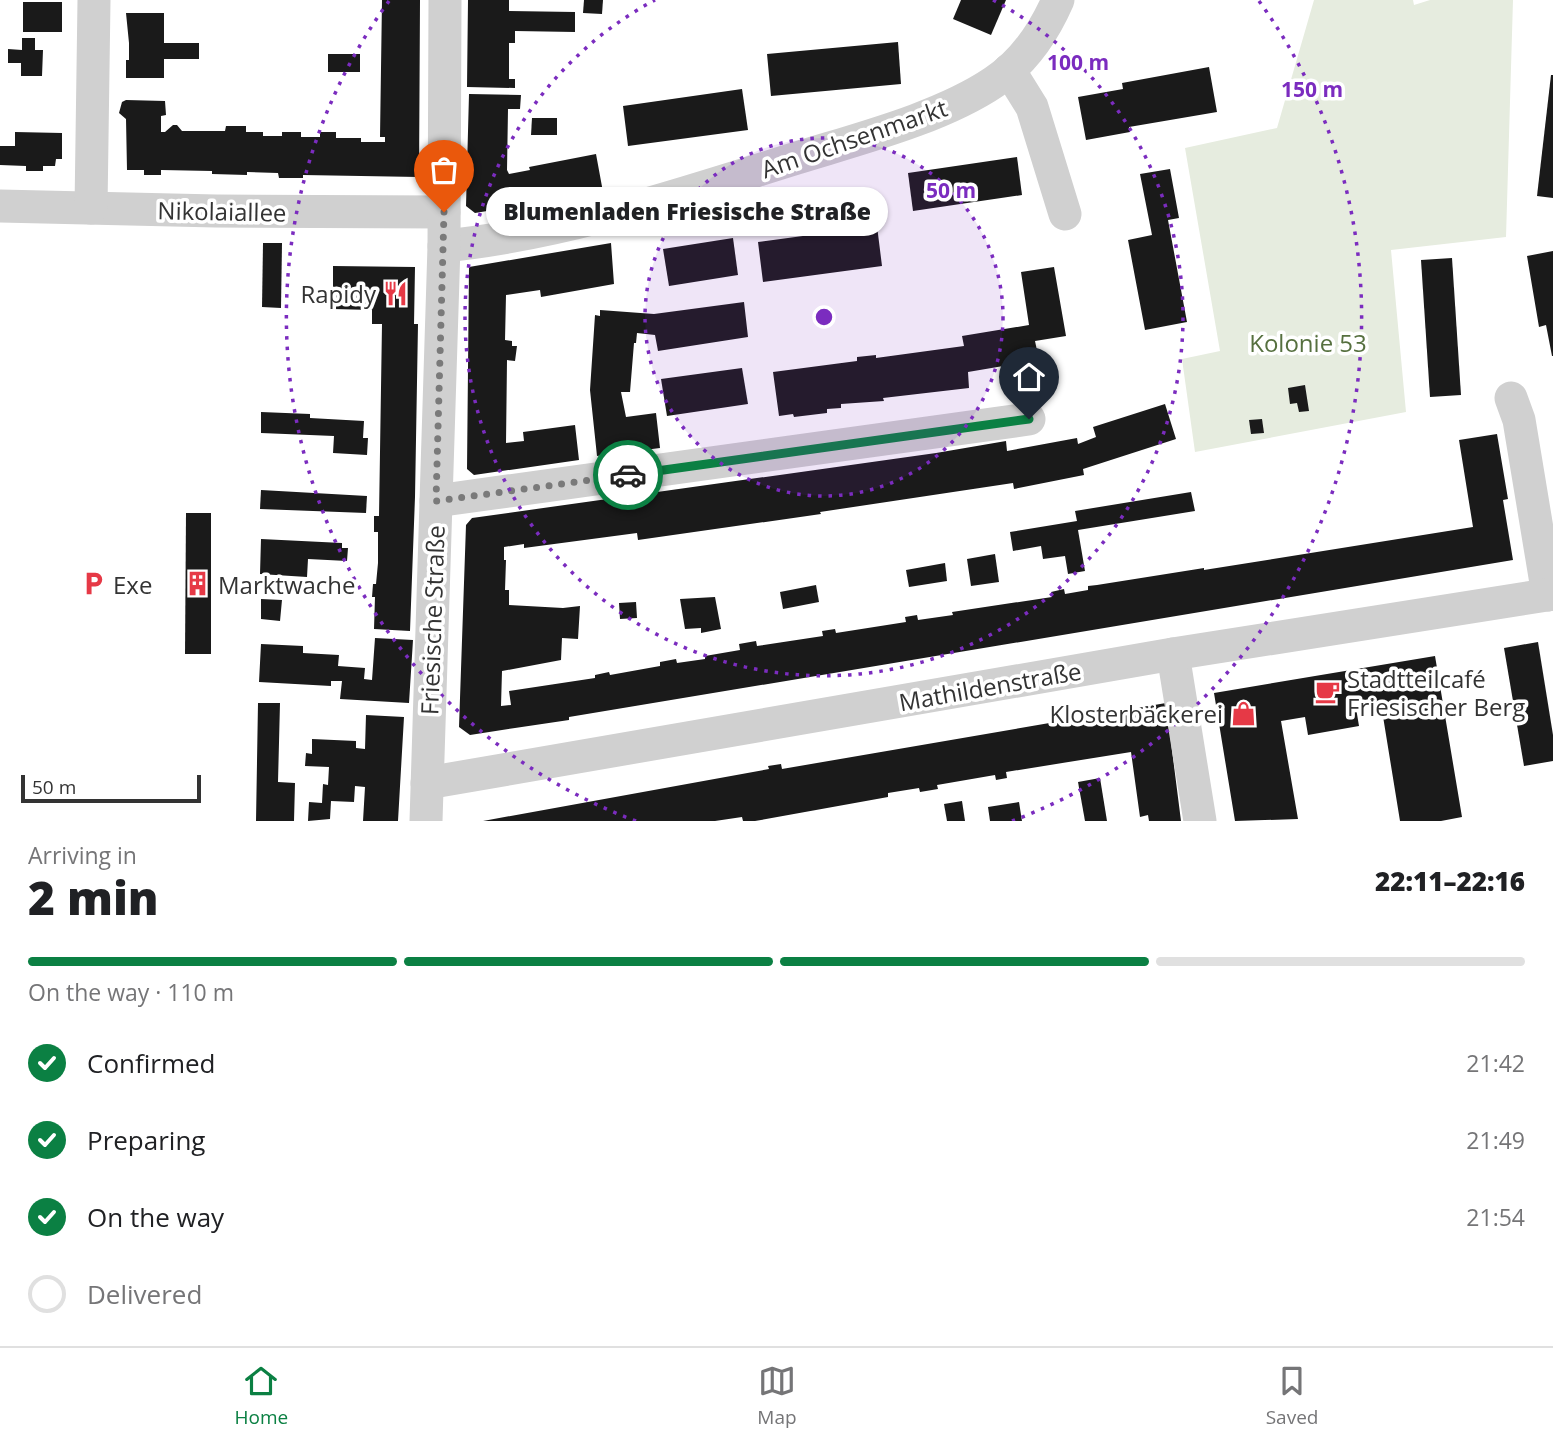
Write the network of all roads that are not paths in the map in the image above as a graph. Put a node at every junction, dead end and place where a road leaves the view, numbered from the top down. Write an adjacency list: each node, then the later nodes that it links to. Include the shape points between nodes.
1 (94, 0): 6 (street)
2 (445, 0): 7 (street, Friesische Straße)
3 (1058, 0): 4 (street, Am Ochsenmarkt, via 1041,34)
4 (1009, 70): 8 (street, via 1032,107); 9 (street, Am Ochsenmarkt, via 959,102 872,135 538,233)
5 (0, 206): 6 (street, Nikolaiallee)
6 (92, 208): 7 (street, Nikolaiallee)
7 (444, 212): 9 (street, Friesische Straße)
8 (1065, 214)
9 (443, 246): 12 (street, Friesische Straße)
10 (1511, 398): 13 (street, via 1519,420)
11 (1029, 419): 12 (street)
12 (436, 501): 15 (street, Friesische Straße)
13 (1550, 594): 14 (street, Mathildenstraße)
14 (1173, 654): 15 (street, Mathildenstraße); 17 (street)
15 (428, 783): 16 (street, Friesische Straße)
16 (426, 821)
17 (1200, 821)

